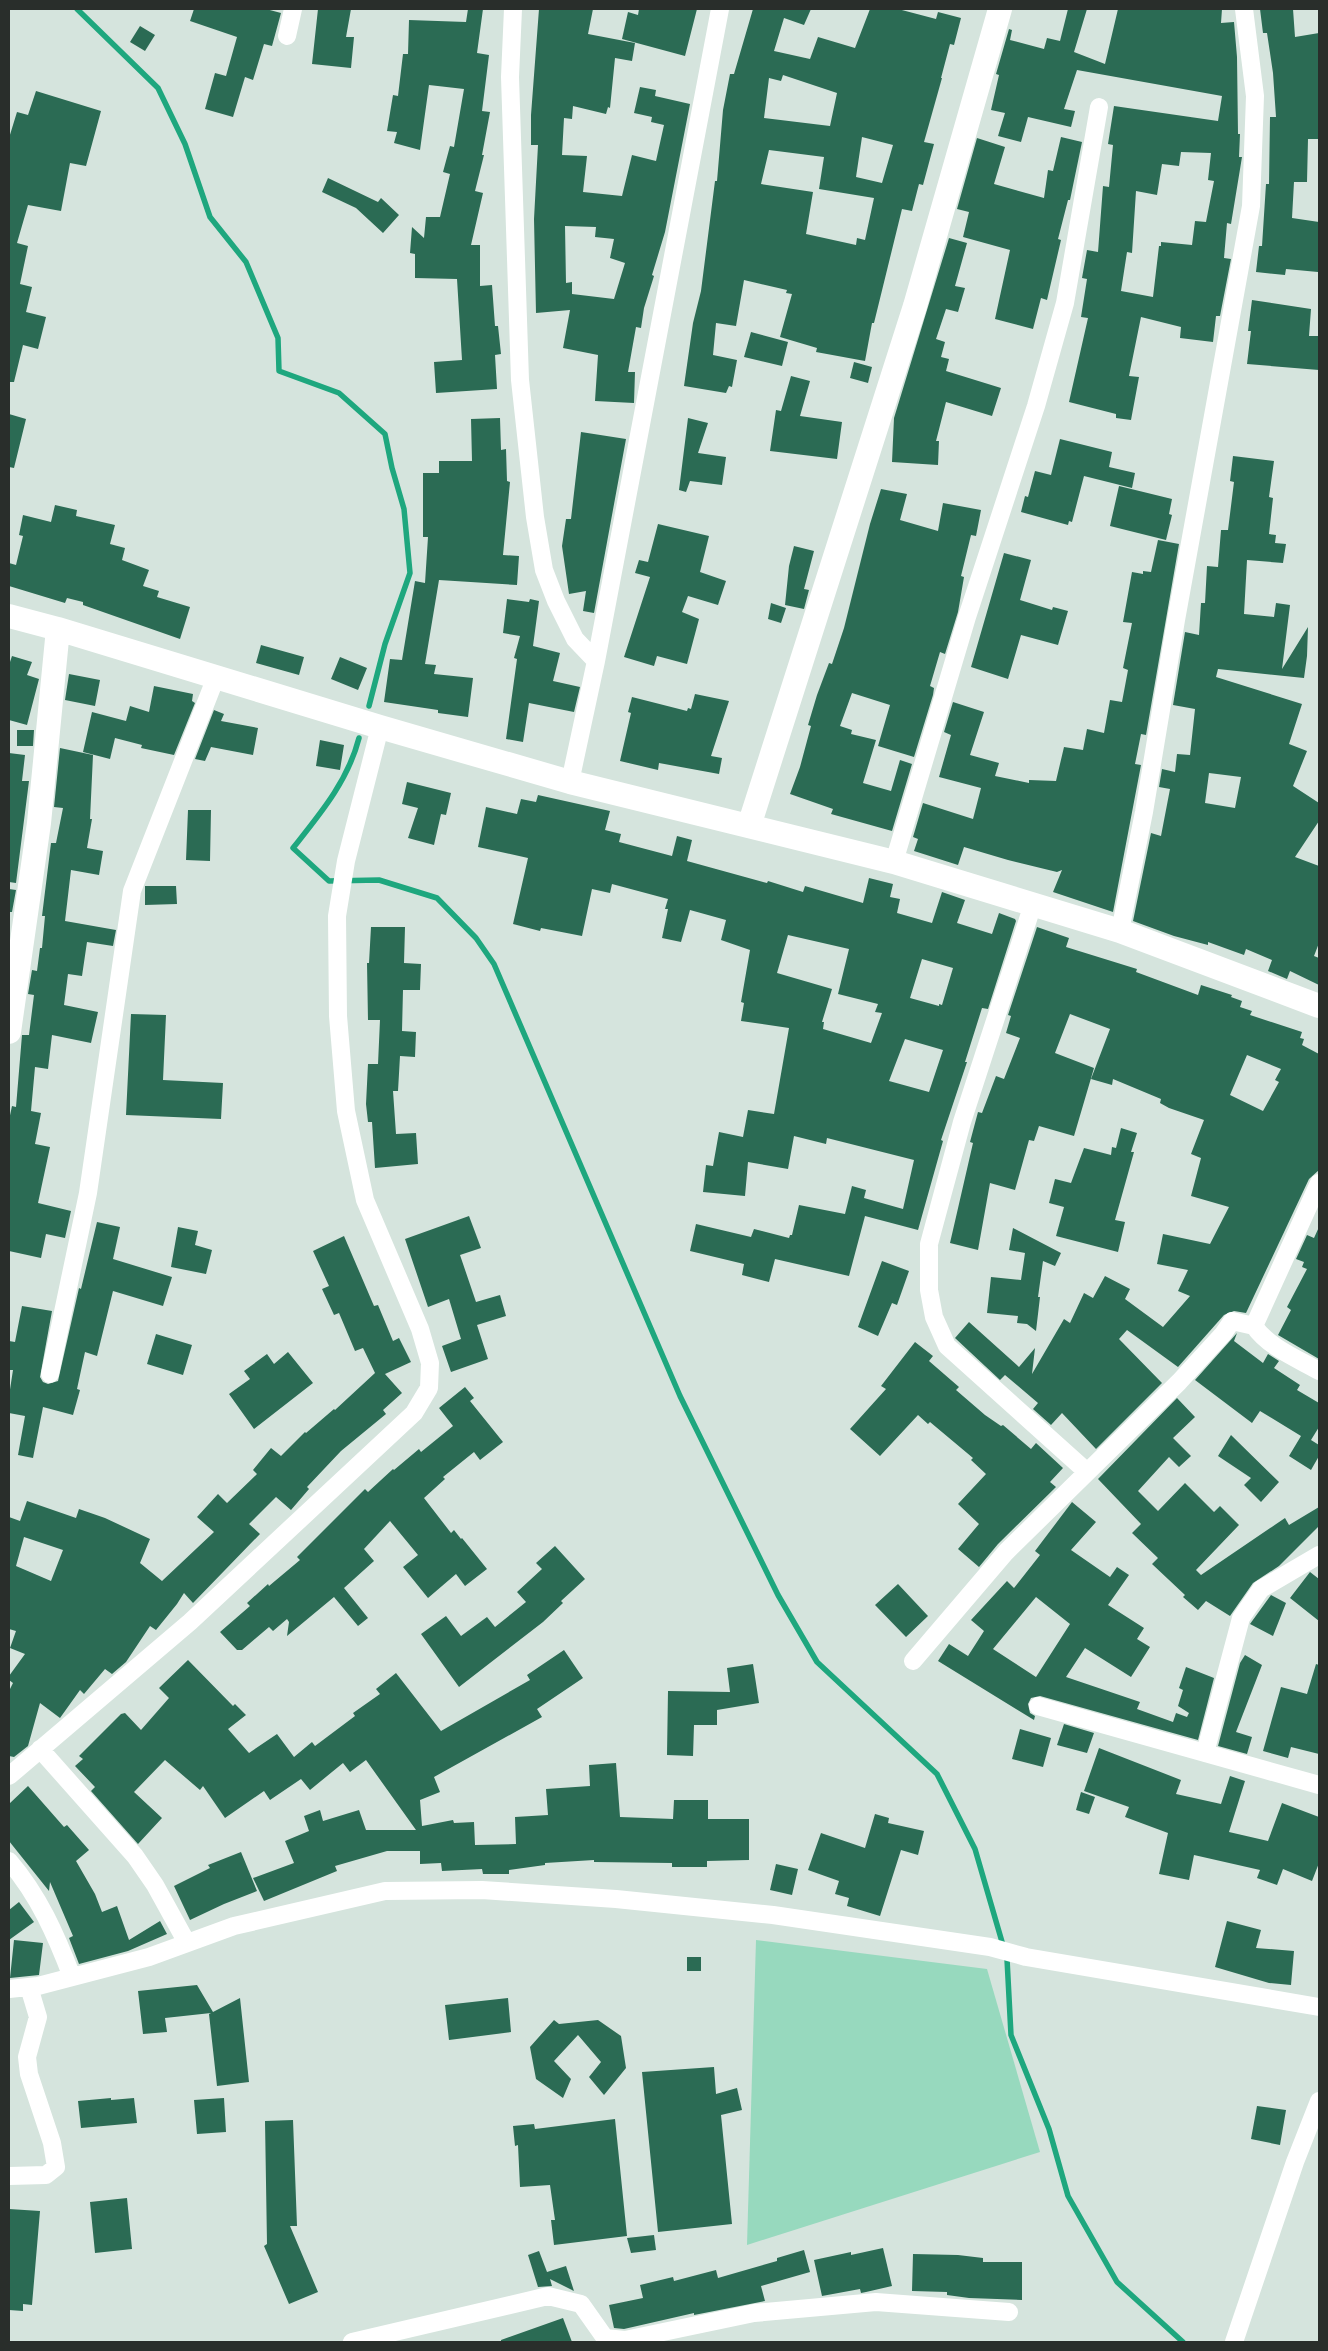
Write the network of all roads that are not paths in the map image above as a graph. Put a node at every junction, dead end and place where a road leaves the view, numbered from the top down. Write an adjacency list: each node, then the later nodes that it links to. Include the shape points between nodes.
1 (293, 9): 6 (street)
2 (513, 9): 10 (street, via 510,77 520,380 535,517 544,570 556,602 575,638)
3 (720, 9): 10 (street)
4 (1000, 9): 14 (main road, via 915,306)
5 (1244, 9): 17 (street, via 1255,96 1251,206)
6 (287, 36)
7 (1099, 107): 15 (street, via 1065,303)
8 (9, 616): 9 (main road)
9 (58, 629): 11 (main road); 19 (main road, via 39,823)
10 (596, 661): 13 (street)
11 (216, 677): 12 (main road); 23 (street, via 132,891 88,1193)
12 (380, 727): 13 (main road); 28 (street, via 346,861 337,916 338,1016 346,1111 365,1200 420,1329 430,1363 429,1388 414,1412 190,1622)
13 (570, 782): 14 (main road)
14 (749, 826): 15 (main road)
15 (894, 862): 16 (main road)
16 (1034, 904): 17 (main road); 24 (street, via 962,1122 929,1244 929,1290 934,1317 947,1346)
17 (1120, 931): 18 (main road)
18 (1319, 1006)
19 (9, 1032)
20 (1319, 1183): 21 (street)
21 (1254, 1326): 22 (street, via 1258,1333 1284,1352); 24 (street, via 1232,1321 1179,1382)
22 (1319, 1371)
23 (50, 1374)
24 (1086, 1471): 26 (street, via 1006,1552)
25 (1319, 1555): 29 (street, via 1261,1589 1241,1618)
26 (913, 1661)
27 (1038, 1706): 29 (street)
28 (40, 1749): 30 (street); 33 (street, via 136,1856)
29 (1205, 1753): 31 (street)
30 (9, 1776)
31 (1319, 1785)
32 (9, 1861): 34 (street, via 56,1933)
33 (187, 1943): 34 (street, via 149,1957); 37 (street, via 234,1926 385,1891 482,1890 616,1899 772,1915 990,1947 1026,1957)
34 (72, 1977): 35 (street)
35 (29, 1987): 36 (street); 39 (street, via 38,2017 27,2057 29,2074 52,2142 56,2166 46,2175)
36 (9, 1990)
37 (1319, 2007)
38 (1319, 2101): 41 (street)
39 (9, 2176)
40 (1009, 2312): 42 (street, via 876,2302 754,2313 625,2340 605,2338 581,2304 548,2296)
41 (1235, 2340)
42 (352, 2342)

